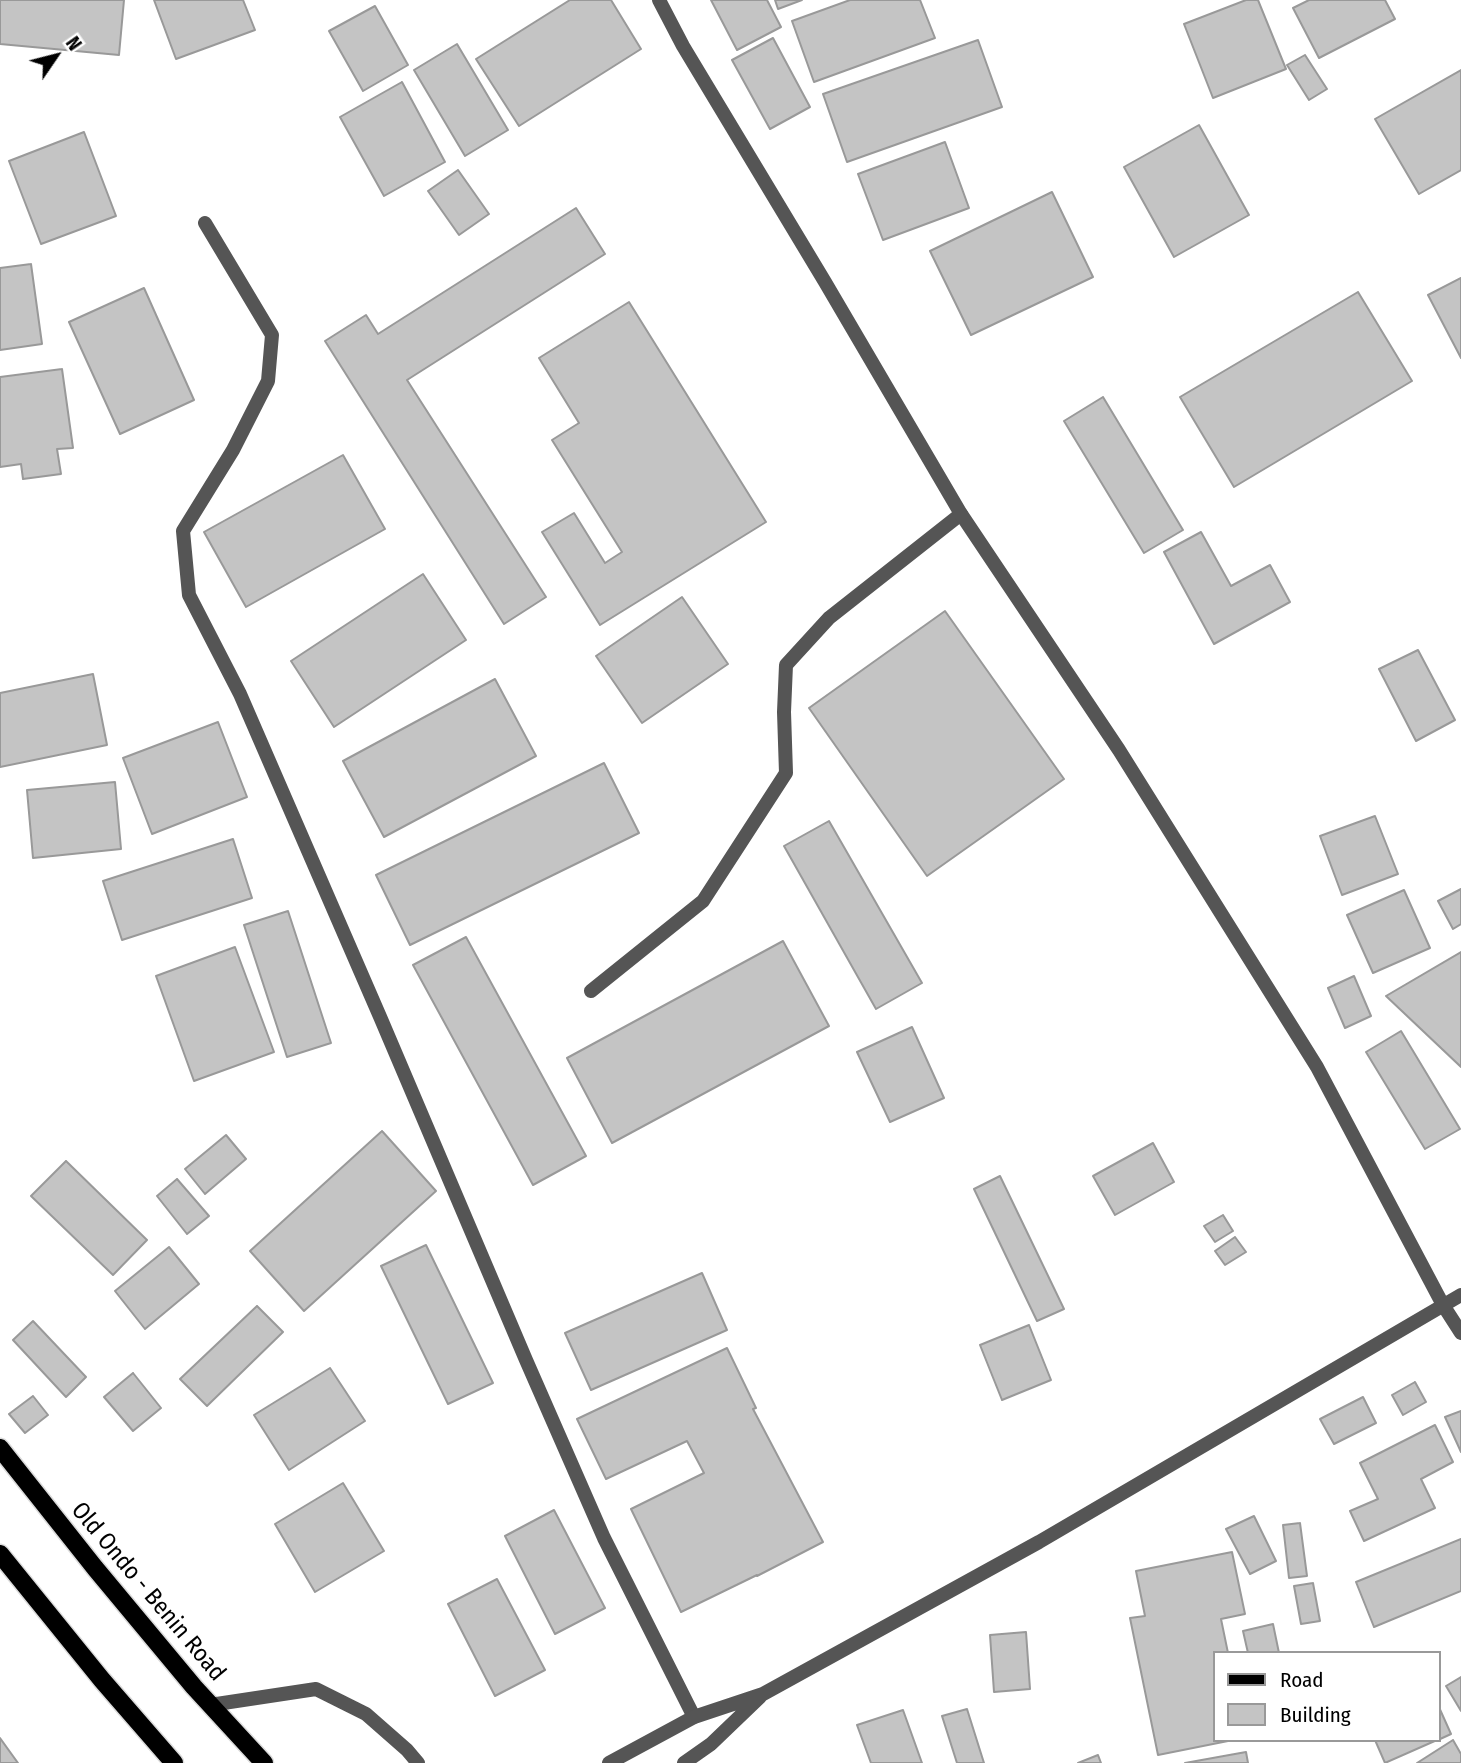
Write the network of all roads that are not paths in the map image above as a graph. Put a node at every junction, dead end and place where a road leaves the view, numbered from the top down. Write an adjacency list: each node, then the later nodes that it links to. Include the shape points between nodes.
1 (659, 0): 3 (street)
2 (205, 223): 12 (street, via 272,335 268,381 233,450 183,531 189,594 240,694 604,1538)
3 (961, 514): 4 (street, via 829,618 786,664 786,773 703,901); 6 (street, via 1119,750 1317,1067)
4 (591, 991)
5 (1461, 1295): 6 (street)
6 (1444, 1305): 7 (street); 10 (street, via 1039,1542)
7 (1461, 1333)
8 (0, 1448): 11 (main road, Old Ondo - Benin Road)
9 (0, 1554): 13 (main road)
10 (763, 1694): 12 (street); 17 (street)
11 (210, 1705): 14 (main road, Old Ondo - Benin Road); 15 (street, via 316,1689 366,1714)
12 (694, 1717): 16 (street)
13 (174, 1763)
14 (264, 1763)
15 (418, 1763)
16 (609, 1763)
17 (684, 1763)

